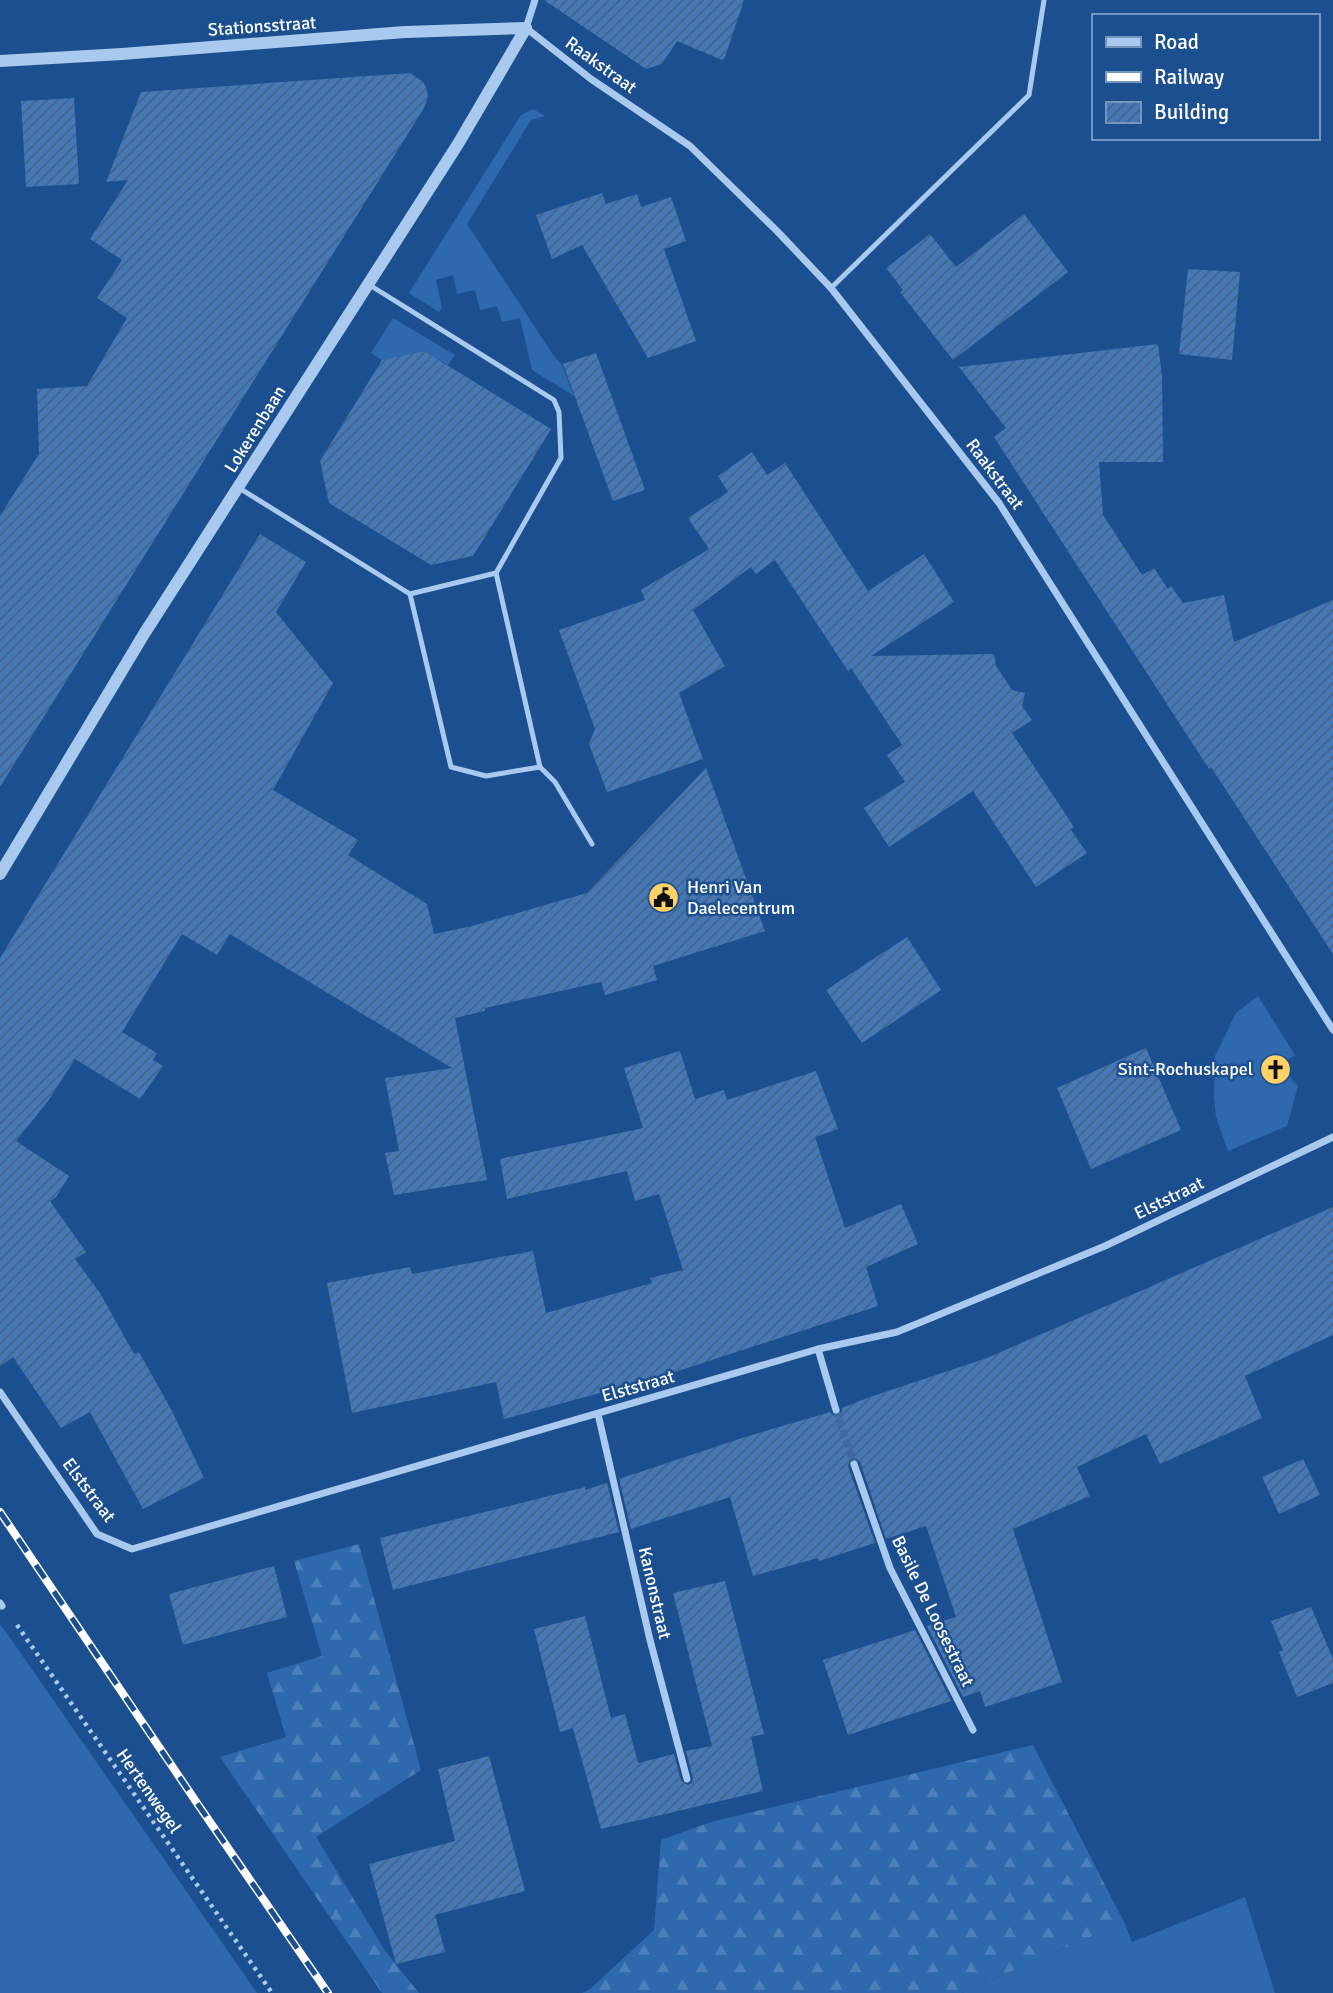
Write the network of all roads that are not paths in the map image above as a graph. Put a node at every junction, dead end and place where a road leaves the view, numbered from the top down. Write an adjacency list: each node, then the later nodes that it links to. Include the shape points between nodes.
1 (535, 0): 3 (street, Lokerenbaan)
2 (1044, 0): 6 (lane, via 1030,94)
3 (526, 28): 4 (street, Stationsstraat, via 405,32); 5 (street, Lokerenbaan); 6 (street, Raakstraat, via 690,146)
4 (0, 61)
5 (368, 284): 7 (street, Lokerenbaan); 8 (lane, via 554,400 559,412 561,457)
6 (831, 288): 13 (street, Raakstraat, via 999,503)
7 (239, 488): 9 (lane); 12 (street, Lokerenbaan, via 144,634)
8 (496, 573): 9 (lane); 10 (lane)
9 (410, 594): 10 (lane, via 451,767 486,776)
10 (540, 767): 11 (lane, via 555,782)
11 (592, 845)
12 (0, 874)
13 (1333, 1030)
14 (1333, 1137): 15 (street, Elststraat, via 1105,1246 897,1332)
15 (818, 1349): 17 (street); 18 (street, Elststraat)
16 (0, 1392): 18 (street, Elststraat, via 97,1534 132,1549)
17 (836, 1410)
18 (598, 1414): 21 (street, Kanonstraat)
19 (854, 1464): 20 (street, Basile De Loosestraat, via 890,1567)
20 (973, 1730)
21 (687, 1779)

